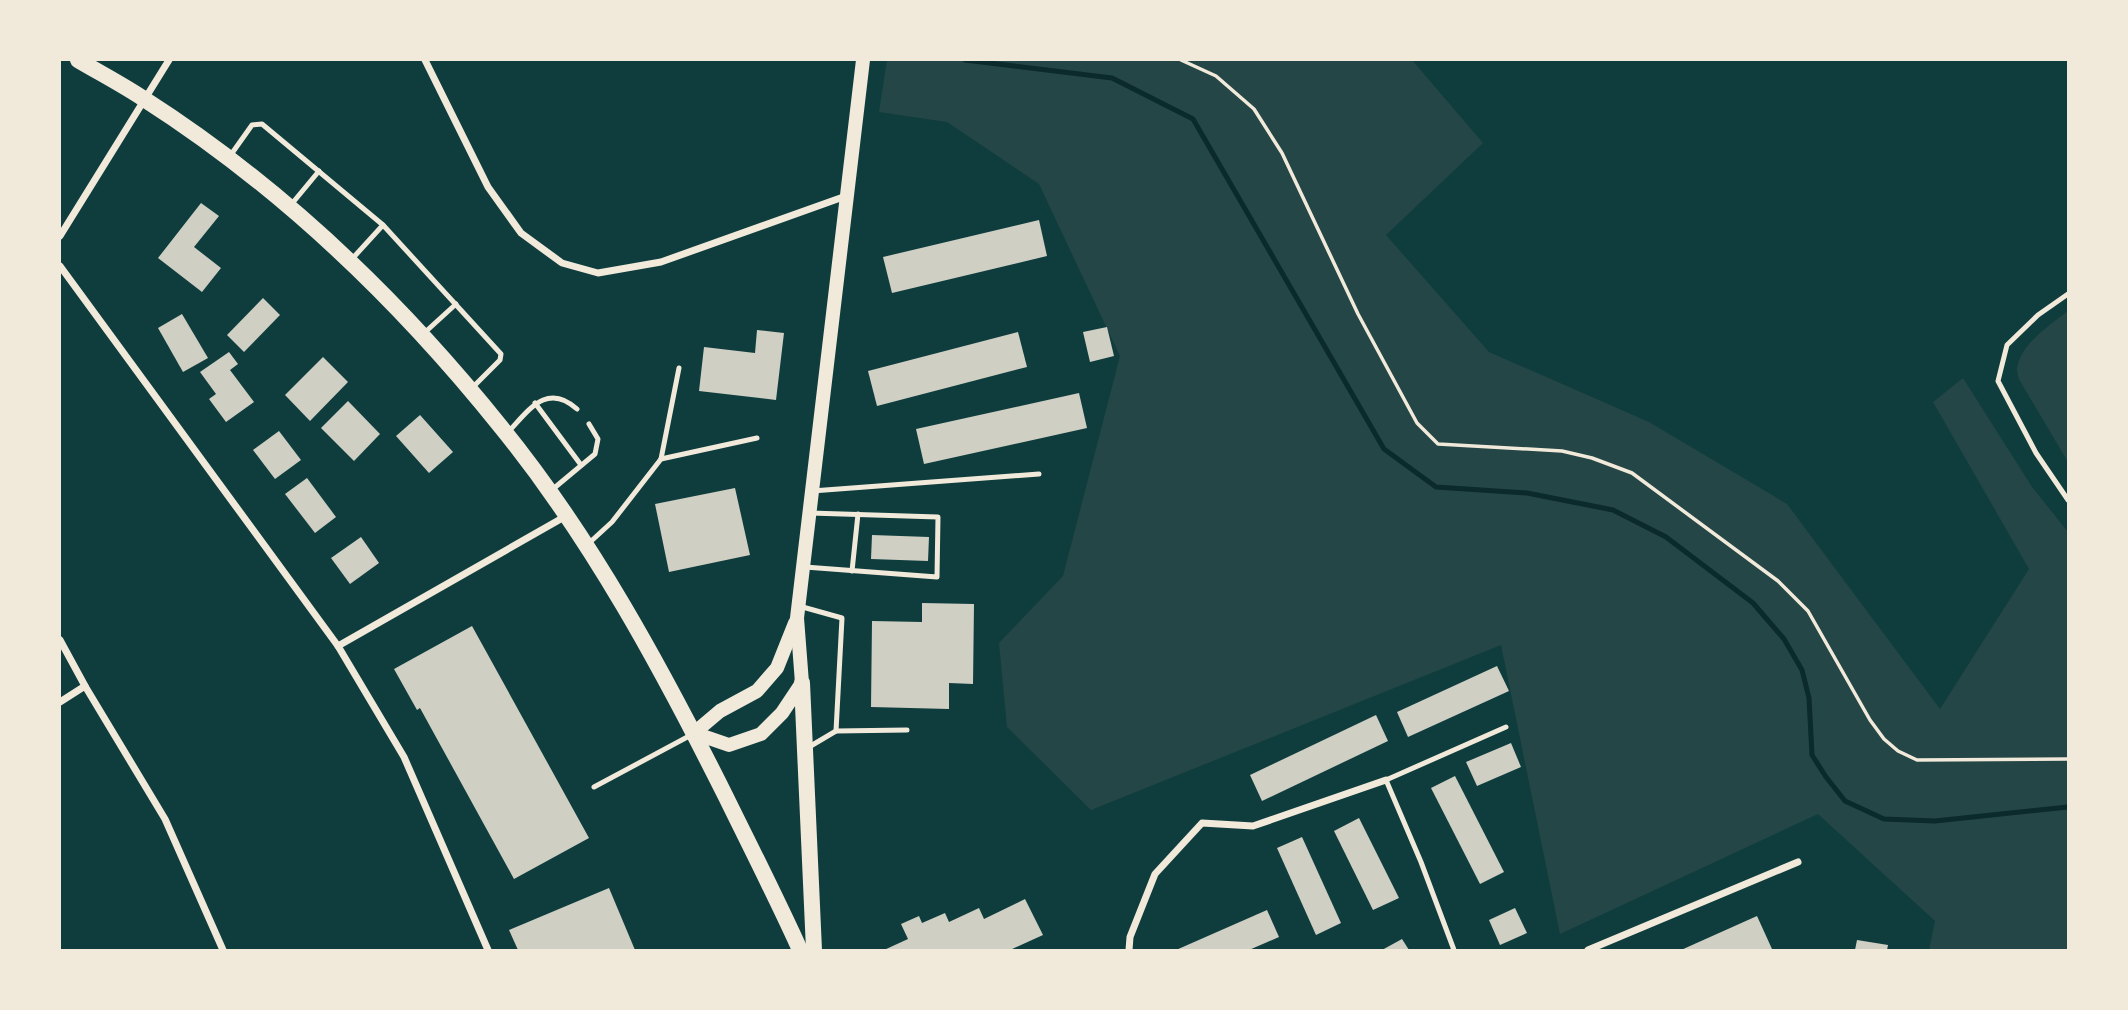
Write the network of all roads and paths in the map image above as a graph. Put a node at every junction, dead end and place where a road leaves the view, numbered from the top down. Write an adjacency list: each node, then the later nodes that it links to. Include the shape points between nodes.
1 (79, 60): 6 (main road)
2 (169, 60): 6 (street)
3 (425, 60): 9 (street, via 488,187 521,233 562,263 598,273 660,262)
4 (1181, 60): 48 (path, via 1216,76 1254,109 1282,153 1416,424 1438,444 1562,452 1632,473 1778,581 1808,611 1870,720 1898,751 1917,760)
5 (863, 62): 9 (main road)
6 (145, 99): 7 (main road); 12 (street)
7 (228, 159): 8 (lane, via 252,124 262,124); 10 (main road)
8 (319, 171): 10 (lane); 11 (lane)
9 (846, 196): 28 (main road)
10 (289, 207): 13 (main road)
11 (383, 225): 13 (lane); 16 (lane)
12 (60, 236)
13 (350, 262): 17 (main road)
14 (60, 266): 39 (street)
15 (2068, 293): 30 (lane, via 2007,345 1998,381 2036,453)
16 (456, 304): 17 (lane); 19 (lane, via 501,354)
17 (422, 335): 19 (main road)
18 (679, 369): 25 (lane)
19 (470, 390): 23 (main road)
20 (535, 403): 21 (lane, via 554,397); 23 (lane); 26 (lane)
21 (577, 409)
22 (589, 424): 26 (lane, via 598,439 597,448)
23 (506, 433): 29 (main road)
24 (757, 438): 25 (lane)
25 (661, 458): 34 (lane, via 612,522)
26 (581, 465): 29 (lane)
27 (1039, 474): 28 (lane)
28 (813, 491): 31 (main road)
29 (550, 492): 33 (main road)
30 (2068, 500)
31 (810, 513): 32 (lane); 35 (main road)
32 (858, 514): 36 (lane); 36 (lane, via 938,517 937,577)
33 (566, 516): 34 (main road); 39 (street)
34 (586, 546): 46 (main road)
35 (803, 567): 36 (lane); 37 (main road)
36 (852, 571)
37 (797, 612): 40 (main road); 45 (lane, via 842,618); 46 (main road, via 777,668 757,691 720,711)
38 (60, 640): 41 (street)
39 (338, 646): 53 (street, via 404,757)
40 (802, 683): 46 (main road, via 761,734 729,745); 47 (main road)
41 (85, 687): 42 (street); 52 (street, via 165,819)
42 (60, 702)
43 (1506, 727): 49 (lane)
44 (907, 730): 45 (lane)
45 (836, 731): 47 (lane)
46 (694, 733): 50 (lane); 54 (main road)
47 (806, 749): 55 (main road)
48 (2068, 759)
49 (1386, 780): 56 (street, via 1252,826 1202,823 1155,874); 57 (lane)
50 (594, 787)
51 (1798, 862): 58 (street)
52 (223, 950)
53 (488, 950)
54 (800, 950)
55 (814, 950)
56 (1129, 950)
57 (1454, 950)
58 (1588, 950)

